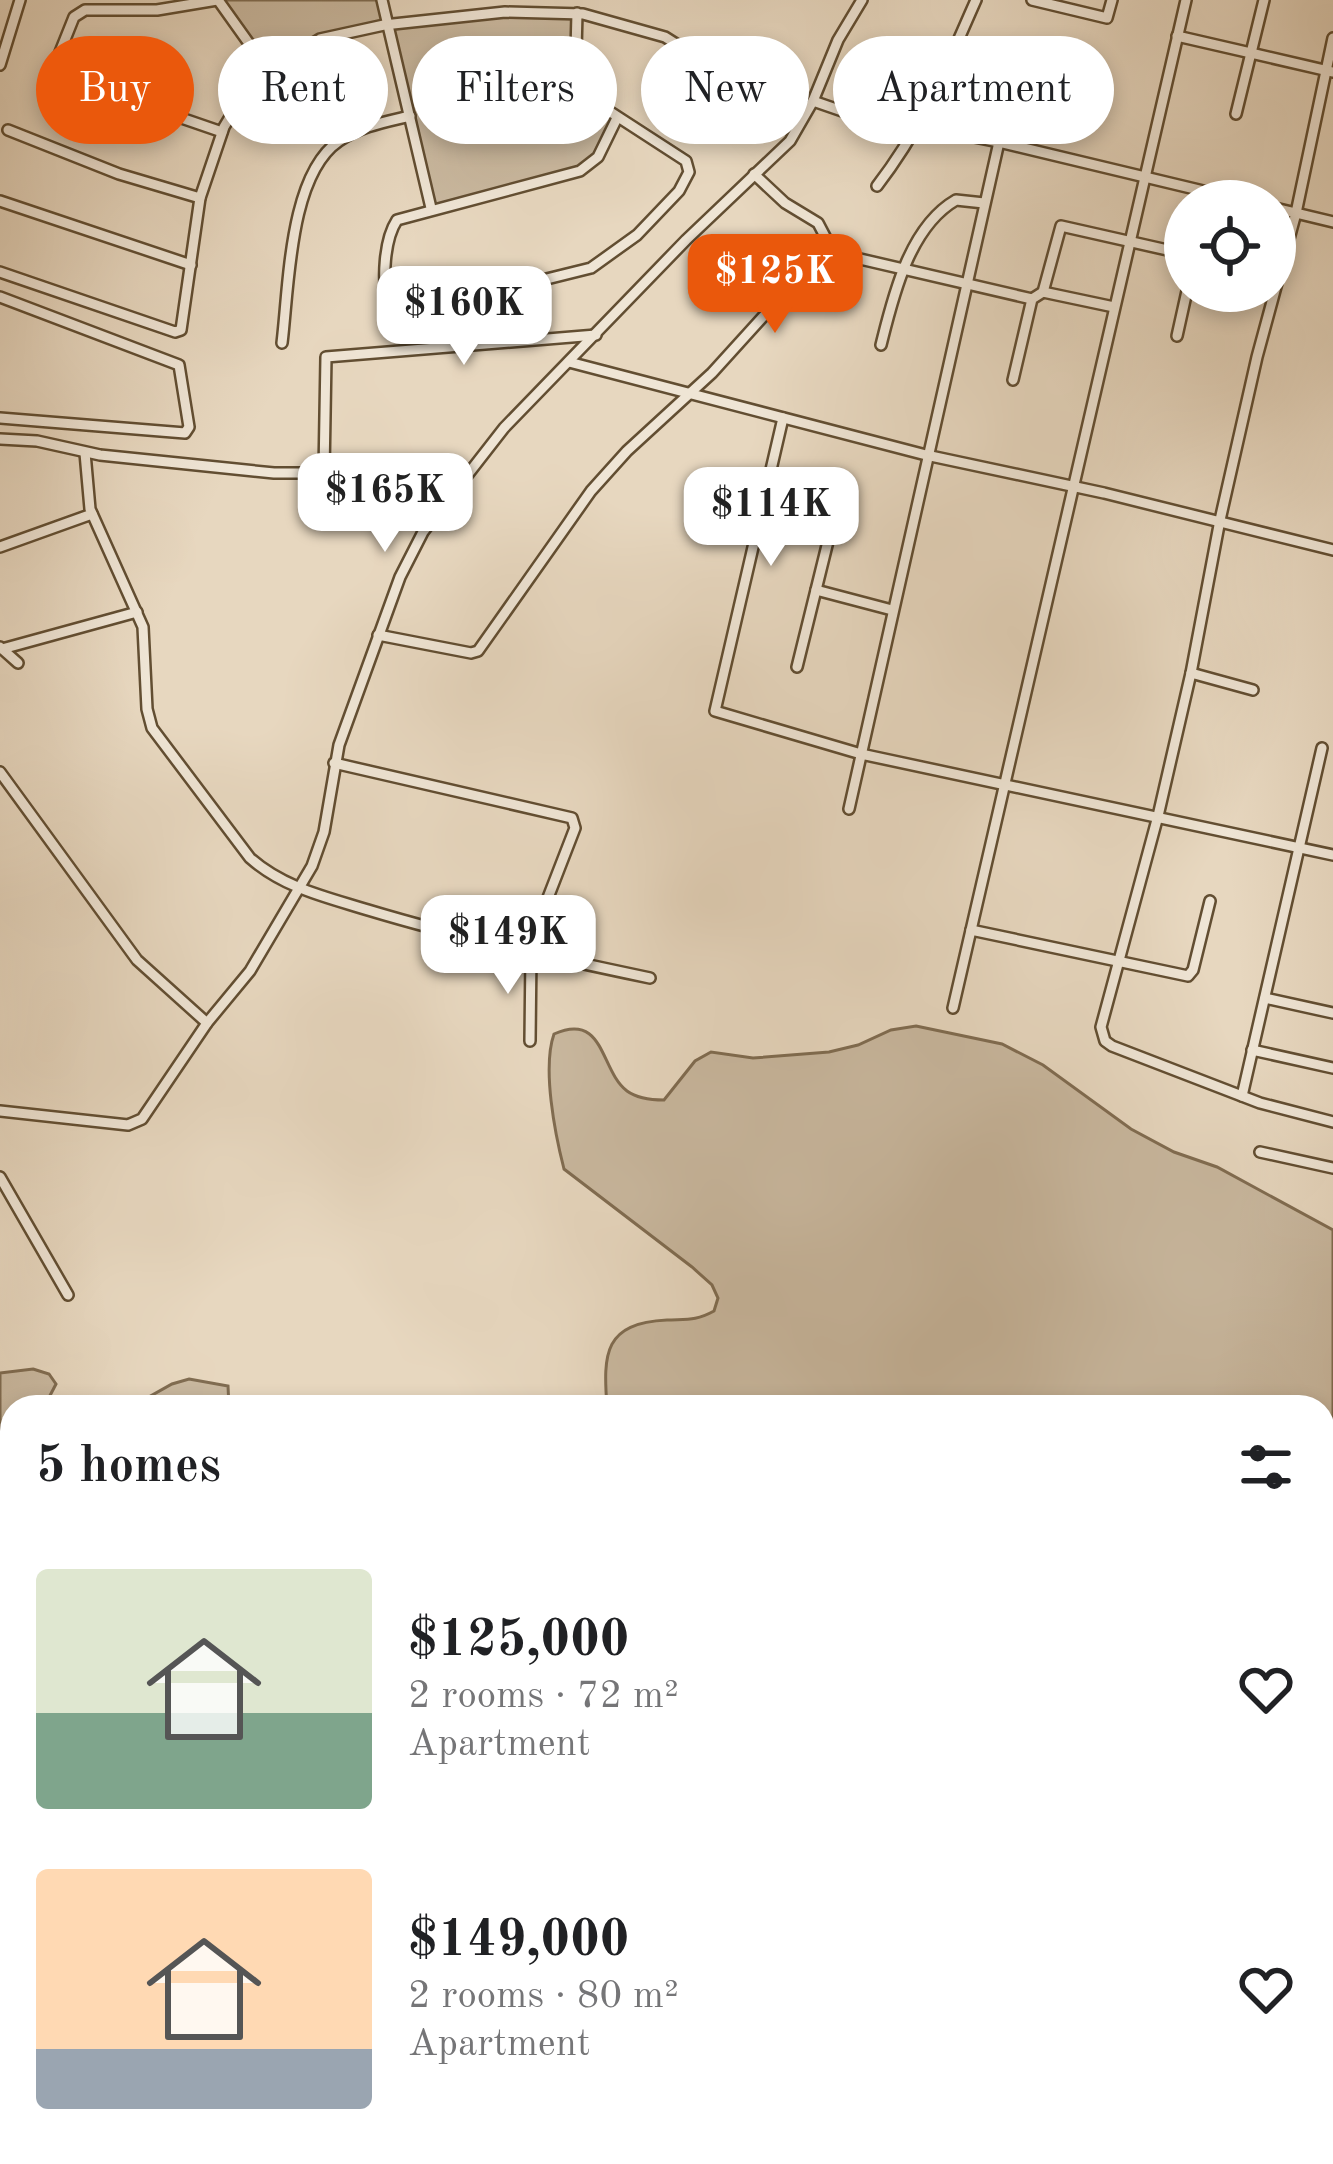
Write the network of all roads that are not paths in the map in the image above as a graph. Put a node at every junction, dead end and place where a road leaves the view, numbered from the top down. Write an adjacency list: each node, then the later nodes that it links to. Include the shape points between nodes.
1 (20, 0): 21 (street)
2 (217, 0): 13 (street); 29 (street, via 85,10 74,17 56,62 68,79)
3 (382, 0): 12 (street)
4 (862, 0): 23 (street)
5 (976, 0): 17 (street)
6 (1032, 0): 7 (street, via 1107,18)
7 (1112, 0)
8 (1186, 0): 18 (street)
9 (1264, 0): 20 (street)
10 (504, 6): 11 (street); 12 (street)
11 (577, 14): 15 (street); 16 (street)
12 (388, 24): 14 (street); 26 (street)
13 (243, 36)
14 (334, 36)
15 (575, 36)
16 (661, 36)
17 (960, 36)
18 (1177, 36): 20 (street); 36 (street)
19 (1333, 38): 22 (street)
20 (1249, 53): 22 (street); 25 (street)
21 (0, 65)
22 (1330, 71): 43 (street)
23 (813, 100): 24 (street); 35 (street, via 790,141)
24 (833, 108)
25 (1236, 114)
26 (410, 116): 42 (street); 59 (street, via 362,128 317,163 303,197)
27 (617, 118): 42 (street, via 682,157 689,172 637,235 591,268 395,310 385,288 393,223)
28 (8, 130): 39 (street)
29 (218, 131)
30 (218, 141): 39 (street)
31 (604, 144): 42 (street, via 588,167)
32 (907, 144): 38 (street)
33 (999, 144): 41 (street)
34 (1007, 144): 36 (street)
35 (754, 174): 46 (street, via 818,223); 57 (street)
36 (1144, 179): 37 (street); 45 (street)
37 (1164, 183)
38 (877, 186)
39 (200, 198): 48 (street)
40 (0, 201): 48 (street)
41 (984, 203): 49 (street, via 947,205); 51 (street)
42 (431, 208)
43 (1296, 213): 44 (street)
44 (1333, 222)
45 (1129, 241): 47 (street); 52 (street, via 1060,226); 54 (street)
46 (829, 244): 49 (street); 63 (street)
47 (1164, 249)
48 (191, 265): 50 (street, via 184,326 175,332)
49 (901, 269): 51 (street); 60 (street)
50 (0, 272)
51 (966, 284): 52 (street); 68 (street)
52 (1038, 295): 54 (street); 62 (street)
53 (0, 297): 64 (street, via 179,364 189,427 185,433)
54 (1114, 307): 71 (street)
55 (1182, 312): 58 (street)
56 (1269, 312): 74 (street)
57 (596, 334): 61 (street); 69 (street, via 326,357)
58 (1177, 336)
59 (282, 343)
60 (881, 345)
61 (569, 362): 63 (street); 70 (street)
62 (1013, 380)
63 (688, 394): 65 (street); 80 (street, via 591,491 478,651)
64 (0, 418)
65 (783, 418): 68 (street); 72 (street)
66 (0, 439): 67 (street)
67 (85, 453): 69 (street); 73 (street)
68 (926, 455): 71 (street); 78 (street)
69 (323, 472): 70 (street)
70 (457, 486): 80 (street, via 415,545)
71 (1073, 488): 74 (street); 90 (street)
72 (766, 492): 77 (street, via 834,517); 87 (street, via 715,711)
73 (92, 514): 75 (street); 79 (street)
74 (1220, 520): 76 (street); 84 (street)
75 (0, 547)
76 (1333, 550)
77 (816, 590): 78 (street); 83 (street)
78 (892, 610): 87 (street)
79 (136, 612): 81 (street); 95 (street, via 146,640 152,728 250,859)
80 (378, 635): 88 (street)
81 (1, 648): 82 (street)
82 (18, 663)
83 (797, 667)
84 (1191, 673): 85 (street); 92 (street)
85 (1253, 690)
86 (1322, 748): 93 (street)
87 (861, 754): 90 (street); 91 (street)
88 (334, 763): 95 (street, via 322,842); 98 (street, via 572,818)
89 (0, 772): 104 (street, via 137,960)
90 (1005, 784): 92 (street); 97 (street)
91 (849, 809)
92 (1158, 816): 93 (street); 99 (street)
93 (1299, 847): 94 (street); 101 (street)
94 (1333, 855)
95 (299, 888): 98 (street); 104 (street, via 250,971)
96 (1210, 901): 99 (street, via 1188,976)
97 (971, 930): 99 (street); 102 (street)
98 (531, 953): 100 (street); 105 (street)
99 (1117, 961): 108 (street, via 1101,1027 1105,1041)
100 (650, 978)
101 (1264, 998): 103 (street); 106 (street)
102 (953, 1007)
103 (1333, 1013)
104 (207, 1023): 109 (street, via 135,1124)
105 (530, 1041)
106 (1252, 1050): 107 (street); 108 (street)
107 (1333, 1068)
108 (1242, 1096): 110 (street)
109 (0, 1112)
110 (1333, 1122)
111 (1260, 1152): 112 (street)
112 (1333, 1168)
113 (0, 1178): 114 (street)
114 (68, 1295)

